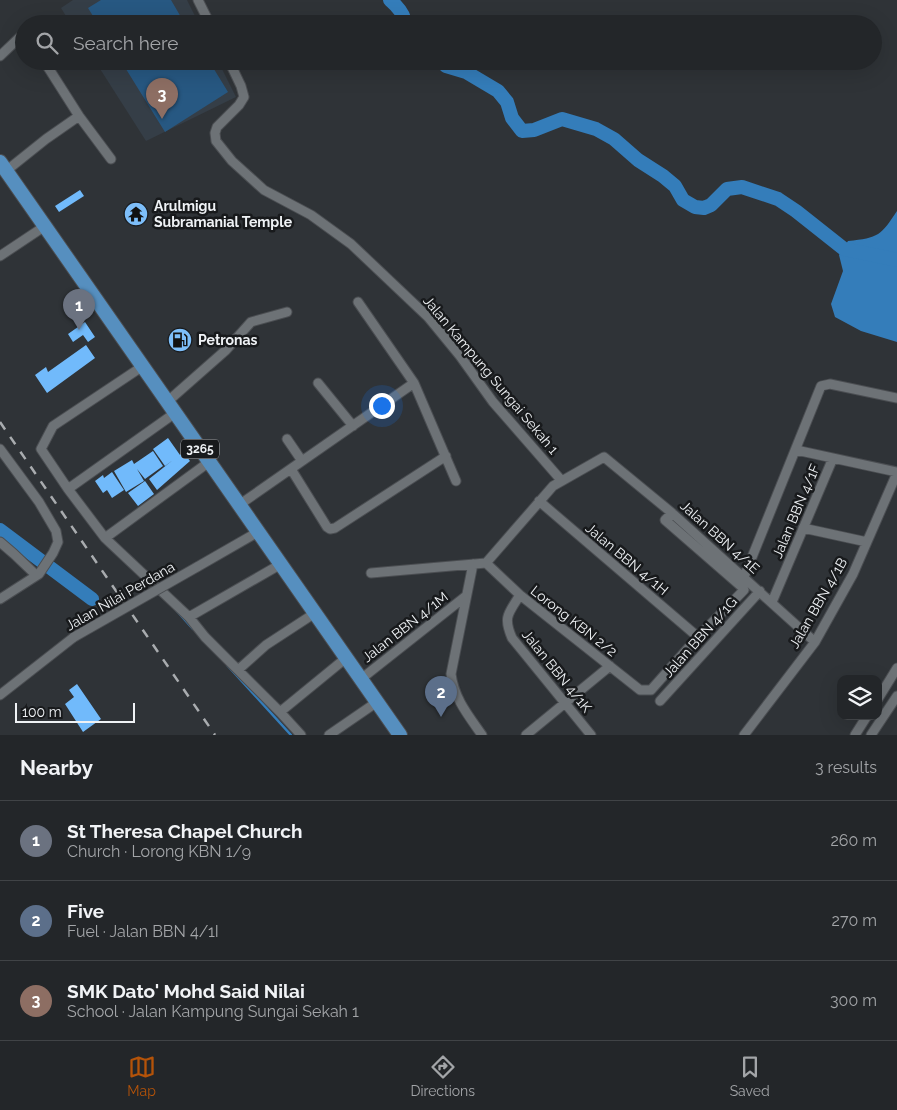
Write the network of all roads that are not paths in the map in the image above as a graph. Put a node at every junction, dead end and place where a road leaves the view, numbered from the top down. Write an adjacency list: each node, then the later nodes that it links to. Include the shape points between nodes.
1 (198, 0): 2 (street)
2 (206, 15)
3 (15, 42): 4 (street)
4 (0, 56)
5 (50, 70): 7 (street)
6 (233, 70): 30 (street, Jalan Kampung Sungai Sekah 1, via 244,98 217,127 216,141 232,161 264,190 311,215 351,244 428,317 493,402)
7 (79, 116): 8 (street); 9 (street)
8 (111, 160)
9 (3, 166): 10 (main road, 3265)
10 (45, 226): 11 (street); 14 (main road, 3265)
11 (0, 256)
12 (358, 302): 16 (street)
13 (287, 312): 18 (street, via 251,322 226,350)
14 (143, 366): 18 (main road, 3265); 32 (street, via 52,426 42,448)
15 (318, 383): 20 (street)
16 (414, 383): 20 (street); 24 (street)
17 (897, 398): 23 (street, via 824,384 819,388)
18 (167, 402): 19 (main road, 3265)
19 (176, 413): 27 (main road, 3265); 32 (street)
20 (353, 426): 26 (street)
21 (287, 439): 26 (street)
22 (0, 449): 45 (street, via 56,531 58,542 53,554)
23 (796, 450): 25 (street); 46 (street)
24 (446, 456): 28 (street, via 330,529); 31 (street)
25 (833, 458): 29 (street); 36 (street, Jalan BBN 4/1F)
26 (302, 461): 28 (street)
27 (210, 462): 34 (main road, 3265); 38 (street)
28 (291, 468): 34 (street)
29 (897, 473): 40 (street, Jalan BBN 4/1B)
30 (561, 480): 33 (street); 35 (street, Jalan BBN 4/1E, via 604,457)
31 (456, 481)
32 (68, 489): 38 (street)
33 (538, 501): 41 (street); 54 (street, Jalan BBN 4/1H)
34 (239, 505): 37 (main road, 3265)
35 (672, 512): 46 (street, Jalan BBN 4/1E); 54 (street, via 665,520 744,590)
36 (803, 528): 40 (street); 51 (street, Jalan BBN 4/1F)
37 (258, 532): 42 (main road, 3265); 62 (street, Jalan Nilai Perdana, bridge, via 74,637)
38 (105, 538): 53 (street)
39 (0, 542): 45 (street)
40 (867, 542): 55 (street, Jalan BBN 4/1B)
41 (486, 563): 43 (street); 48 (street, Lorong KBN 2/2)
42 (281, 564): 52 (main road, 3265); 53 (street)
43 (473, 564): 44 (street); 49 (street)
44 (372, 573)
45 (37, 575): 50 (street)
46 (744, 577): 47 (street, Jalan BBN 4/1E)
47 (760, 591): 51 (street, Jalan BBN 4/1E); 64 (street, Jalan BBN 4/1G)
48 (520, 595): 57 (street, Lorong KBN 2/2); 66 (street, Jalan BBN 4/1K, via 508,614 506,624 512,638)
49 (466, 596): 60 (street, Jalan BBN 4/1M); 72 (street, via 451,674 452,686 458,701)
50 (0, 599)
51 (772, 602): 55 (street, Jalan BBN 4/1E)
52 (315, 614): 56 (main road, 3265); 59 (street, via 266,644)
53 (189, 617): 59 (street)
54 (698, 637): 57 (street, Lorong KBN 2/2, via 650,690 640,690)
55 (815, 642): 75 (street, Jalan BBN 4/1B)
56 (346, 658): 60 (main road, 3265); 67 (street)
57 (610, 666): 66 (street)
58 (897, 668): 61 (street)
59 (238, 670): 67 (street)
60 (361, 679): 65 (main road, 3265)
61 (882, 692)
62 (1, 695)
63 (897, 696): 77 (street)
64 (660, 701)
65 (377, 702): 70 (street); 71 (main road, 3265)
66 (566, 704): 73 (street); 74 (street, Jalan BBN 4/1K)
67 (280, 712): 69 (street)
68 (864, 720): 76 (street)
69 (301, 735)
70 (329, 735)
71 (400, 735)
72 (482, 735)
73 (526, 735)
74 (591, 735)
75 (744, 735)
76 (855, 735)
77 (871, 735)

